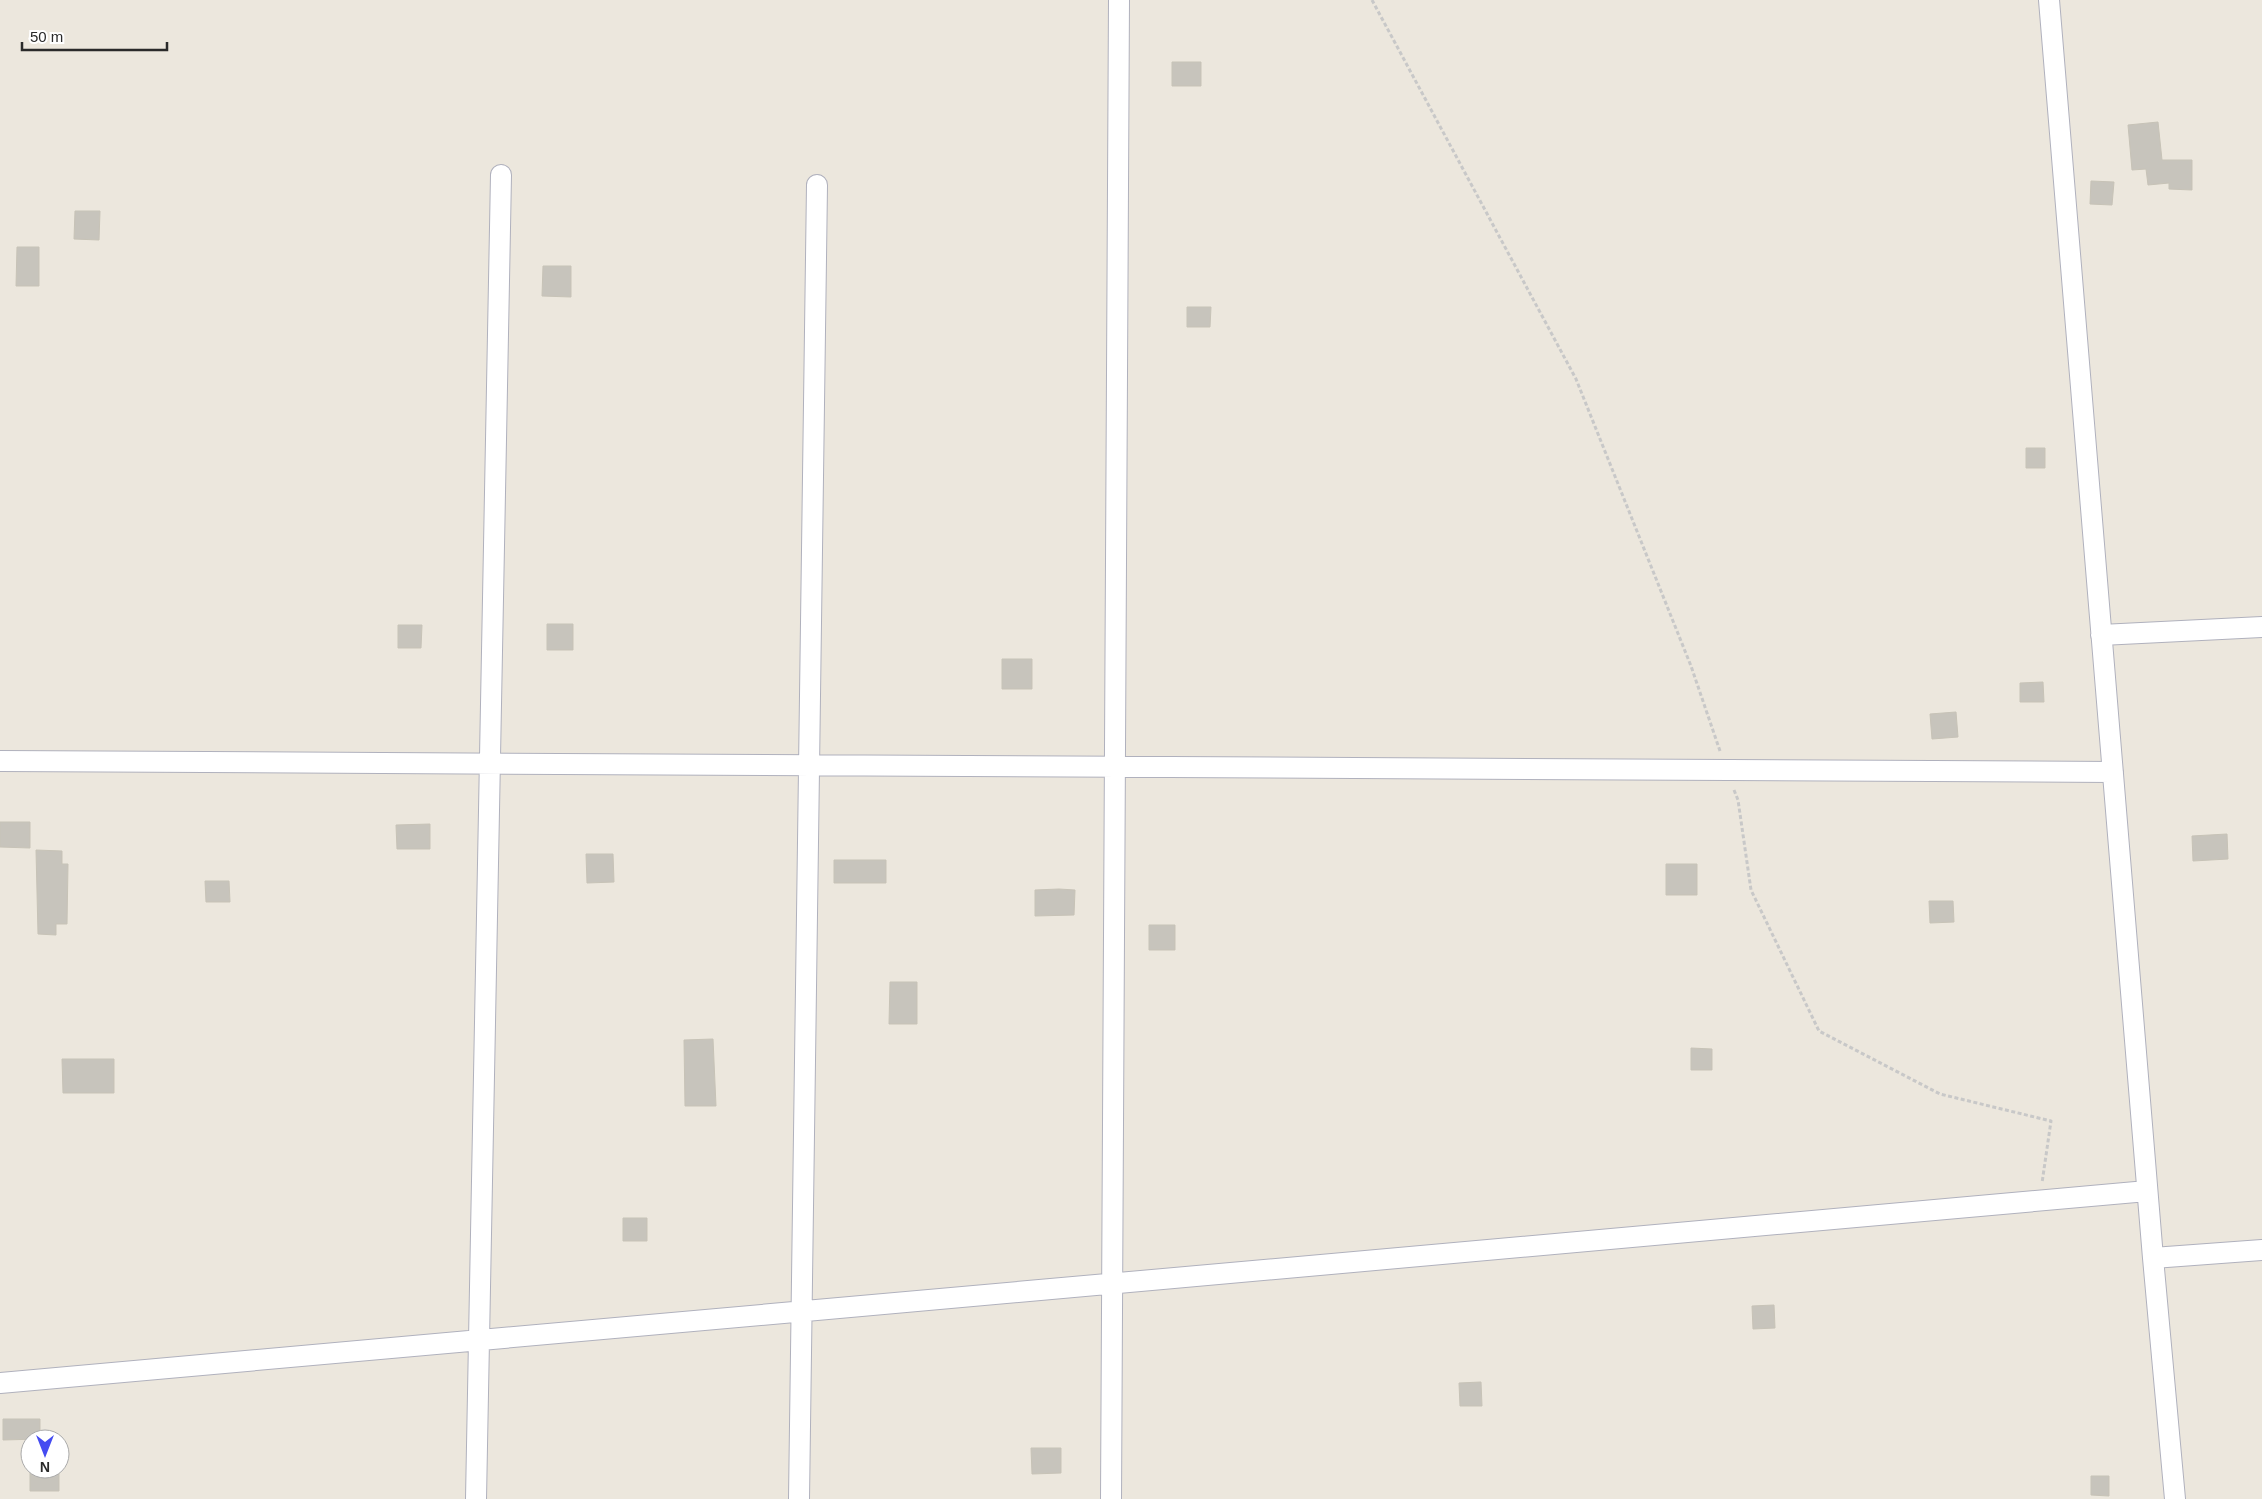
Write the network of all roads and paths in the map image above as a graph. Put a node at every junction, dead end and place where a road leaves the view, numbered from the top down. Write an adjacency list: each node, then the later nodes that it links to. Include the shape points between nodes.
1 (1119, 0): 11 (street)
2 (1372, 0): 12 (path, via 1576,379 1691,666)
3 (2049, 0): 7 (street)
4 (501, 175): 9 (street)
5 (817, 185): 10 (street)
6 (2262, 626): 7 (street)
7 (2101, 635): 13 (street)
8 (0, 761): 9 (street)
9 (490, 764): 10 (street); 20 (street)
10 (809, 765): 11 (street); 19 (street)
11 (1115, 766): 12 (street); 18 (street)
12 (1727, 770): 13 (street); 15 (path, via 1738,800 1751,890 1818,1031 1940,1094 2051,1121)
13 (2113, 772): 14 (street)
14 (2148, 1191): 15 (street); 17 (street)
15 (2040, 1200): 18 (street)
16 (2262, 1250): 17 (street)
17 (2153, 1258): 25 (street)
18 (1112, 1283): 19 (street); 24 (street)
19 (802, 1311): 20 (street); 23 (street)
20 (479, 1340): 21 (street); 22 (street)
21 (0, 1383)
22 (476, 1499)
23 (799, 1499)
24 (1111, 1499)
25 (2175, 1499)

